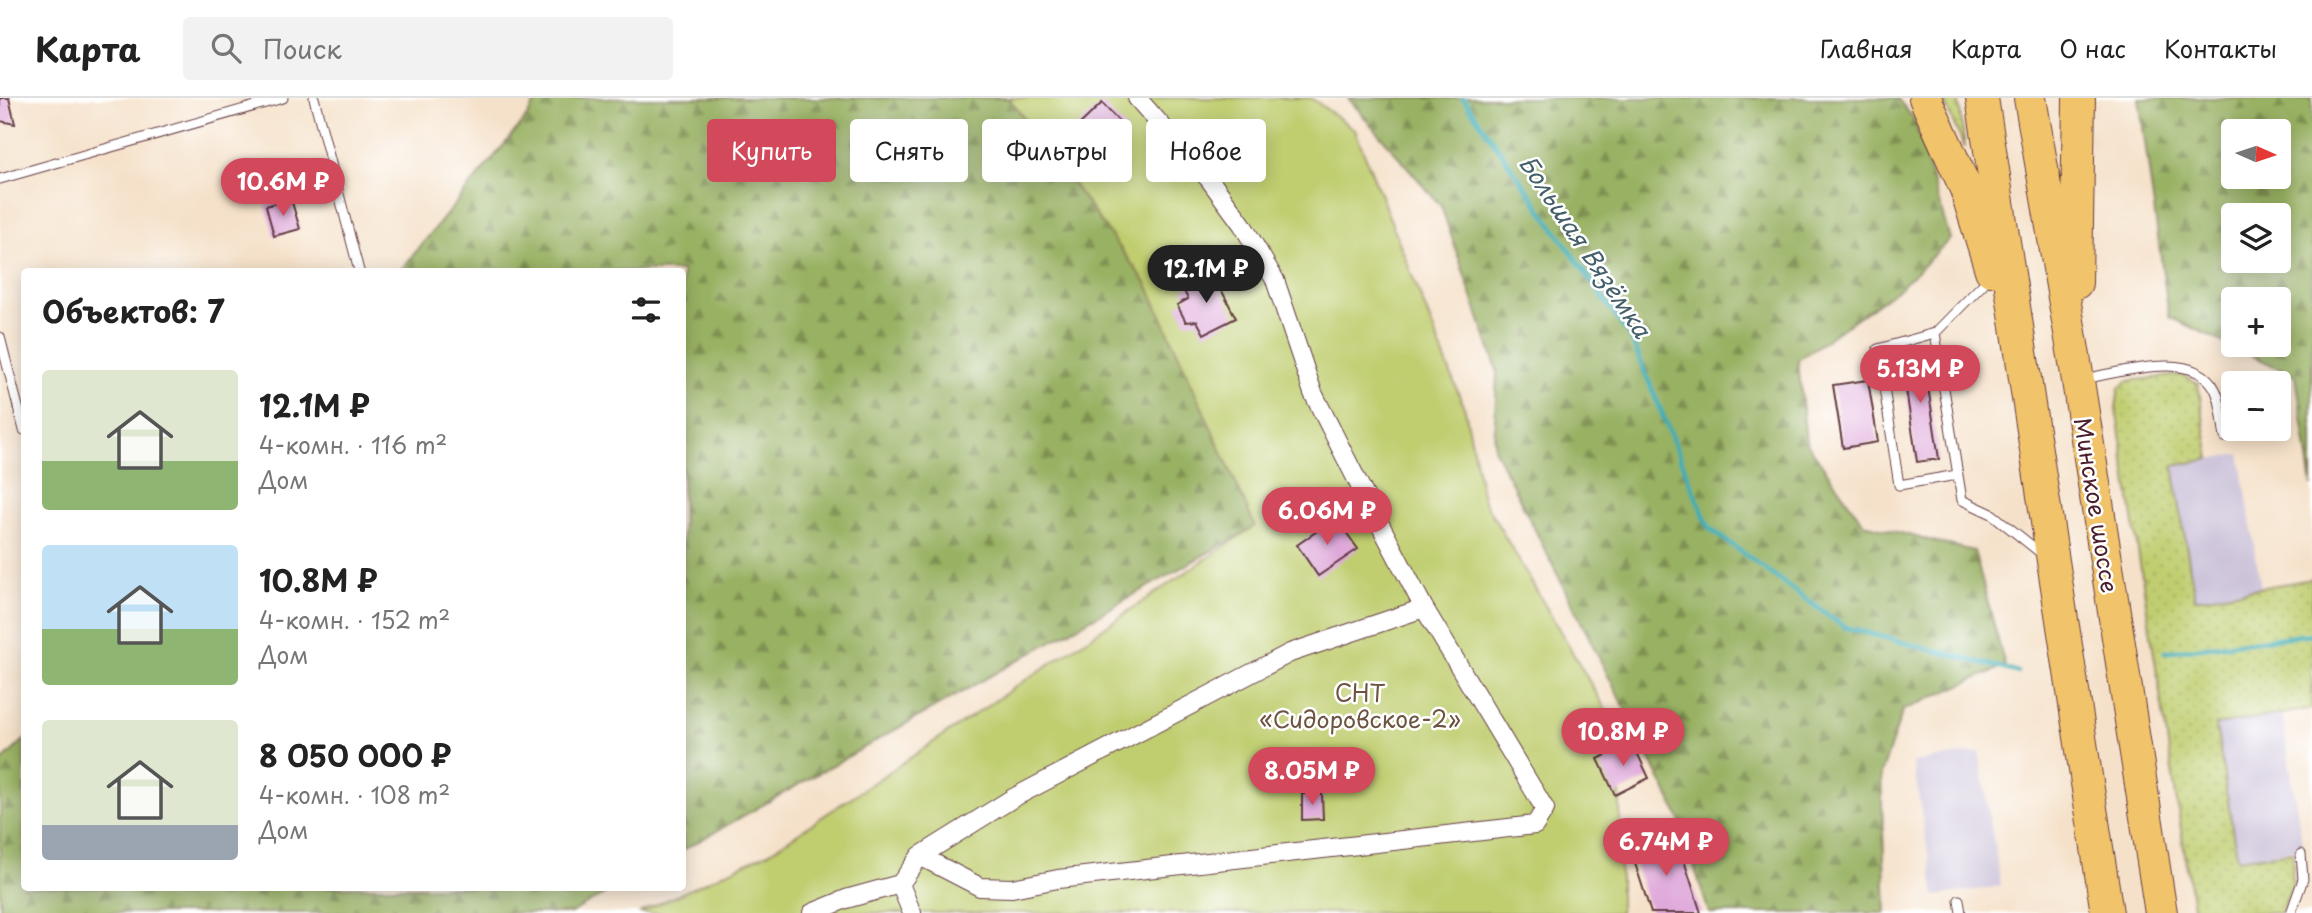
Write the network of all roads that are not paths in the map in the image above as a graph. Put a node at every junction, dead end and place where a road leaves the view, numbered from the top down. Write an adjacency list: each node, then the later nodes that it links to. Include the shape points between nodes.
1 (283, 98): 8 (lane)
2 (314, 98): 9 (lane)
3 (1137, 98): 19 (street, via 1209,179 1275,280 1313,393)
4 (1925, 98): 10 (highway, via 1974,211)
5 (1982, 98): 13 (highway)
6 (2030, 98): 14 (highway, Минское шоссе)
7 (2079, 98): 14 (highway)
8 (0, 179)
9 (358, 268)
10 (1992, 274): 11 (lane); 13 (highway)
11 (1935, 333): 17 (lane); 17 (lane, via 1878,349 1899,485)
12 (0, 337): 16 (lane)
13 (2023, 372): 18 (highway)
14 (2077, 374): 15 (lane, via 2186,367 2206,377 2217,393); 28 (highway, Минское шоссе)
15 (2221, 415)
16 (21, 418)
17 (1957, 475): 18 (lane, via 1962,500 1992,514 2041,553)
18 (2053, 569): 27 (highway)
19 (1424, 608): 21 (street, via 1290,653 1013,798); 21 (street, via 1545,809 1535,825 1012,888 980,887)
20 (2301, 854): 29 (lane, via 2303,879)
21 (920, 856): 22 (street)
22 (900, 884): 24 (street); 25 (street)
23 (1959, 900): 26 (lane)
24 (811, 913)
25 (912, 913)
26 (1961, 913)
27 (2107, 913)
28 (2161, 913)
29 (2291, 913)

